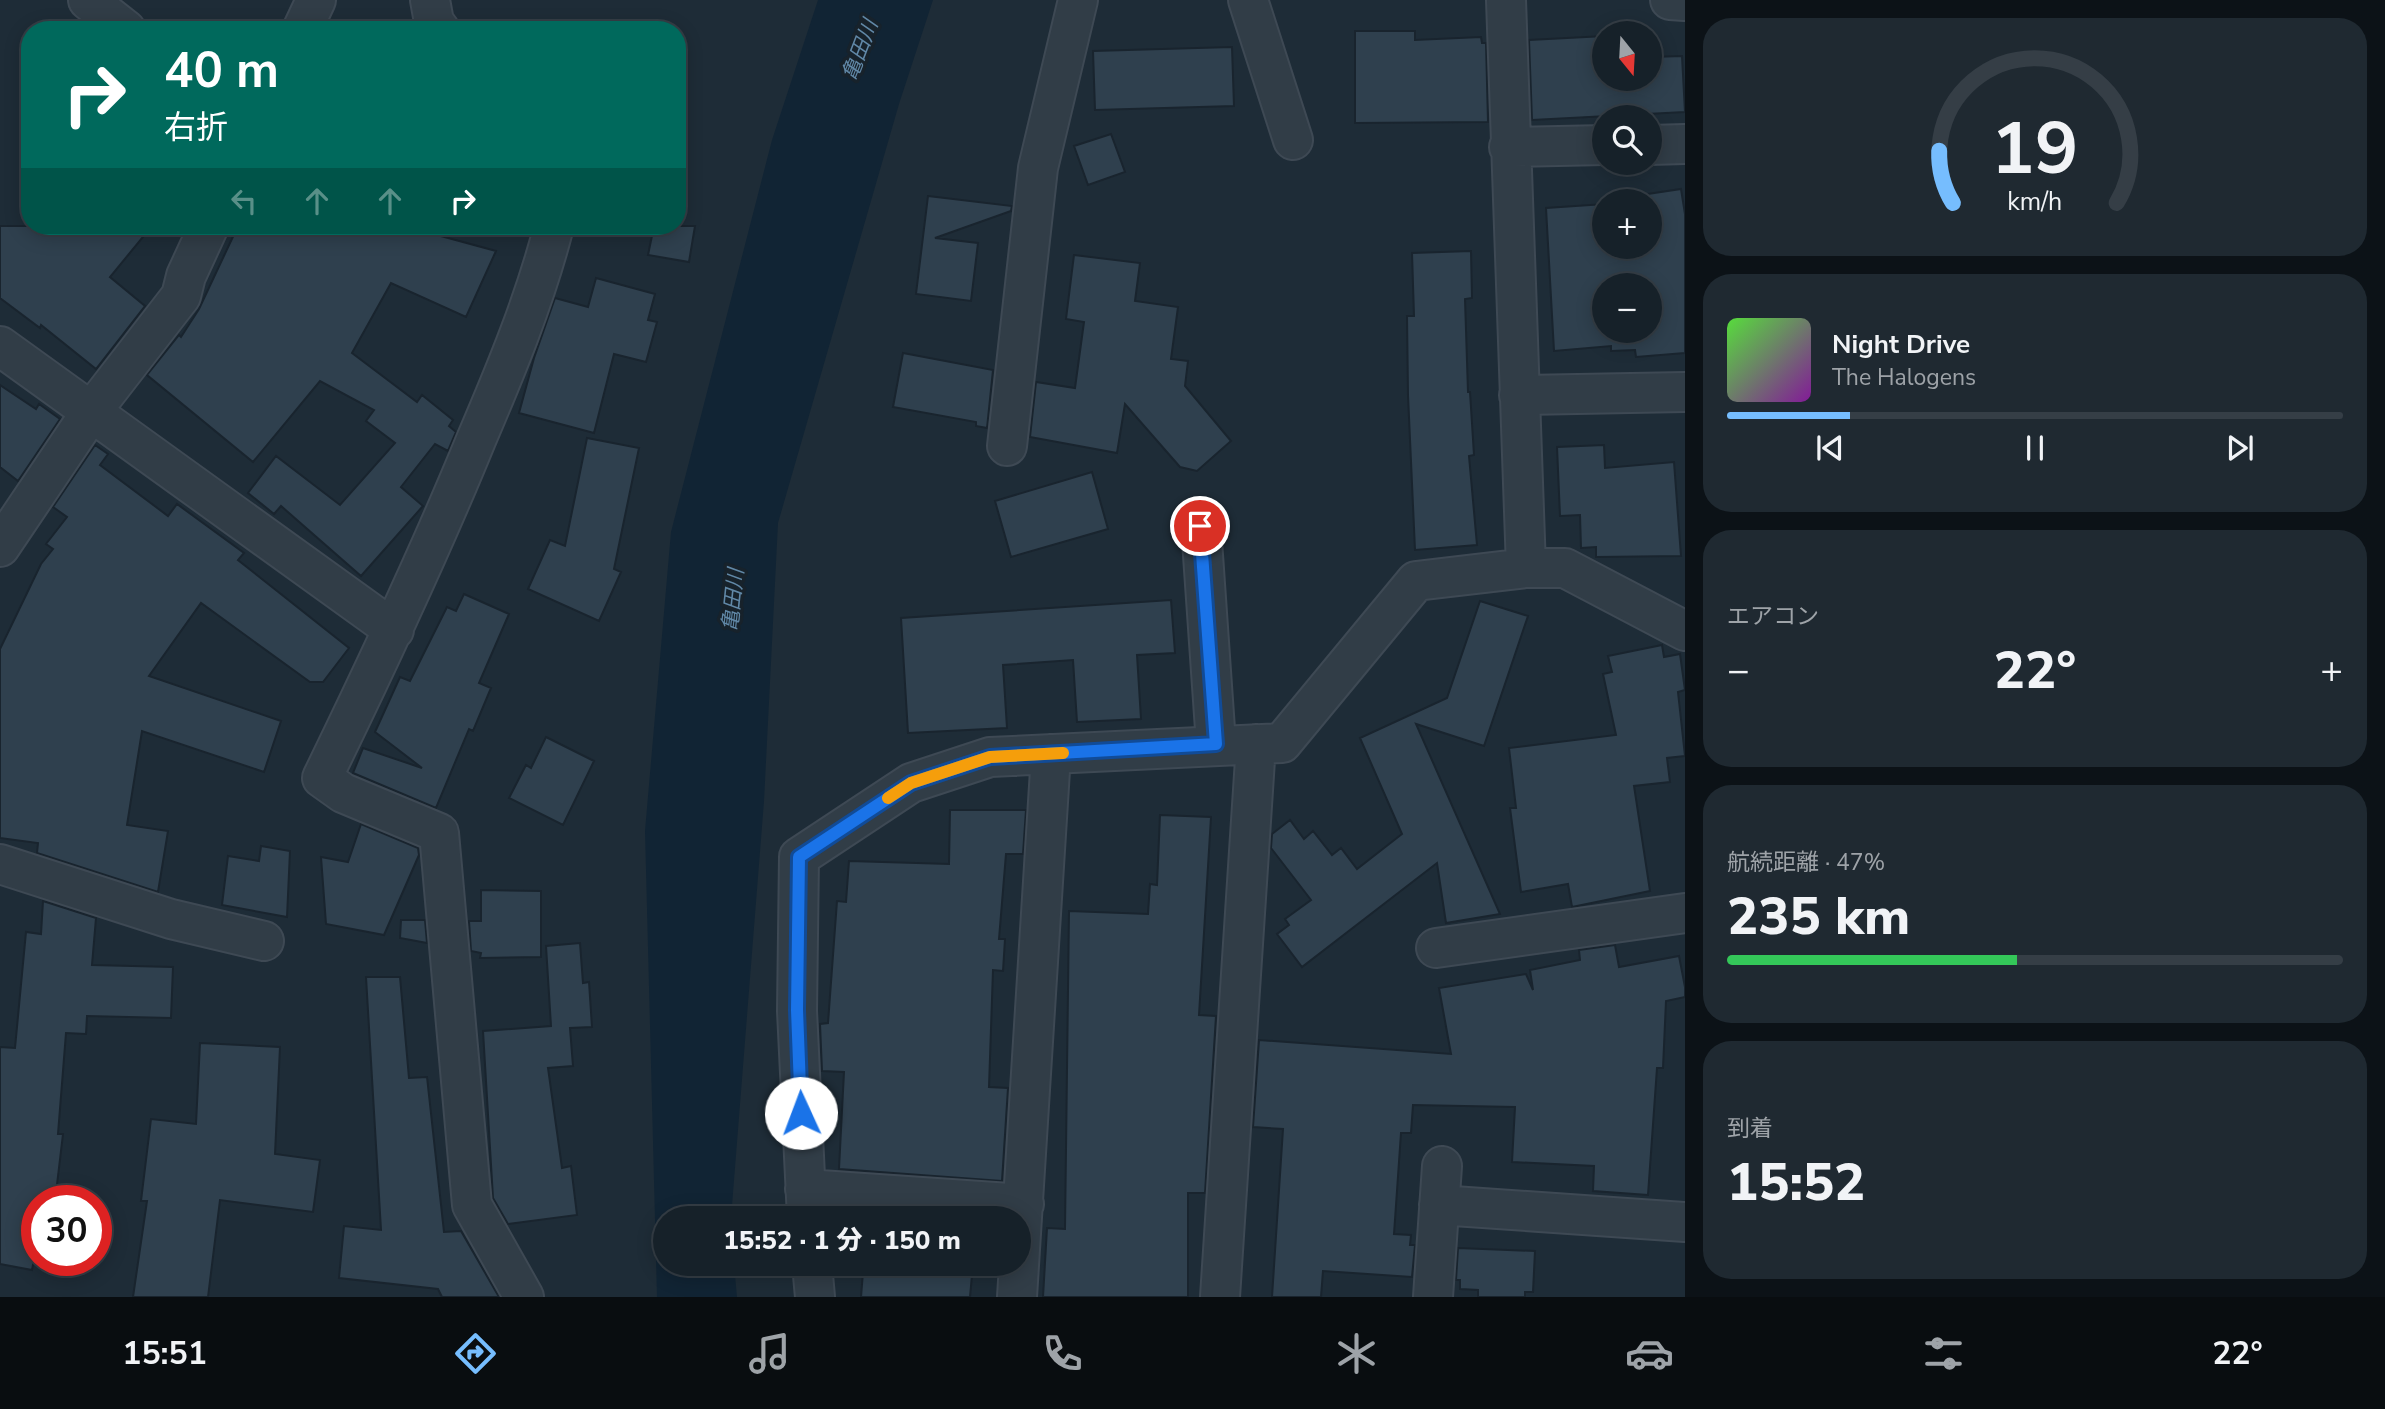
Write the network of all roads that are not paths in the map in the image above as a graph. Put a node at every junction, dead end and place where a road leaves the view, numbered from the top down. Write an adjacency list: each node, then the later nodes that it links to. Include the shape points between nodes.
1 (88, 0): 7 (street)
2 (316, 0): 8 (street)
3 (430, 0): 9 (street)
4 (1078, 0): 21 (street, via 1038,167)
5 (1248, 0): 10 (street)
6 (1506, 0): 14 (street)
7 (115, 21)
8 (306, 21)
9 (434, 21)
10 (1293, 140)
11 (1685, 144): 13 (street)
12 (1592, 145): 14 (street)
13 (1662, 145)
14 (1509, 147): 19 (street)
15 (205, 235): 20 (street, via 181,296)
16 (551, 235): 25 (street, via 519,339)
17 (0, 346): 20 (street)
18 (1685, 392): 19 (street)
19 (1519, 395): 24 (street)
20 (91, 412): 23 (street); 25 (street)
21 (1007, 446)
22 (1200, 526): 27 (street)
23 (0, 547)
24 (1526, 568): 26 (street, via 1564,568); 28 (street, via 1416,580 1282,743)
25 (394, 630): 40 (street, via 321,778 343,793 439,834 472,1205)
26 (1685, 632)
27 (1216, 744): 28 (street); 29 (street)
28 (1256, 744): 43 (street)
29 (1051, 754): 35 (street, via 990,757 911,783 799,857 797,1010); 36 (street)
30 (0, 863): 32 (street, via 171,919)
31 (1685, 912): 33 (street)
32 (264, 941)
33 (1436, 948)
34 (1442, 1166): 37 (street)
35 (806, 1204): 36 (street)
36 (1024, 1204): 42 (street)
37 (1439, 1205): 38 (street); 44 (street)
38 (1685, 1222)
39 (813, 1276): 41 (street)
40 (524, 1297)
41 (815, 1297)
42 (1017, 1297)
43 (1220, 1297)
44 (1433, 1297)

